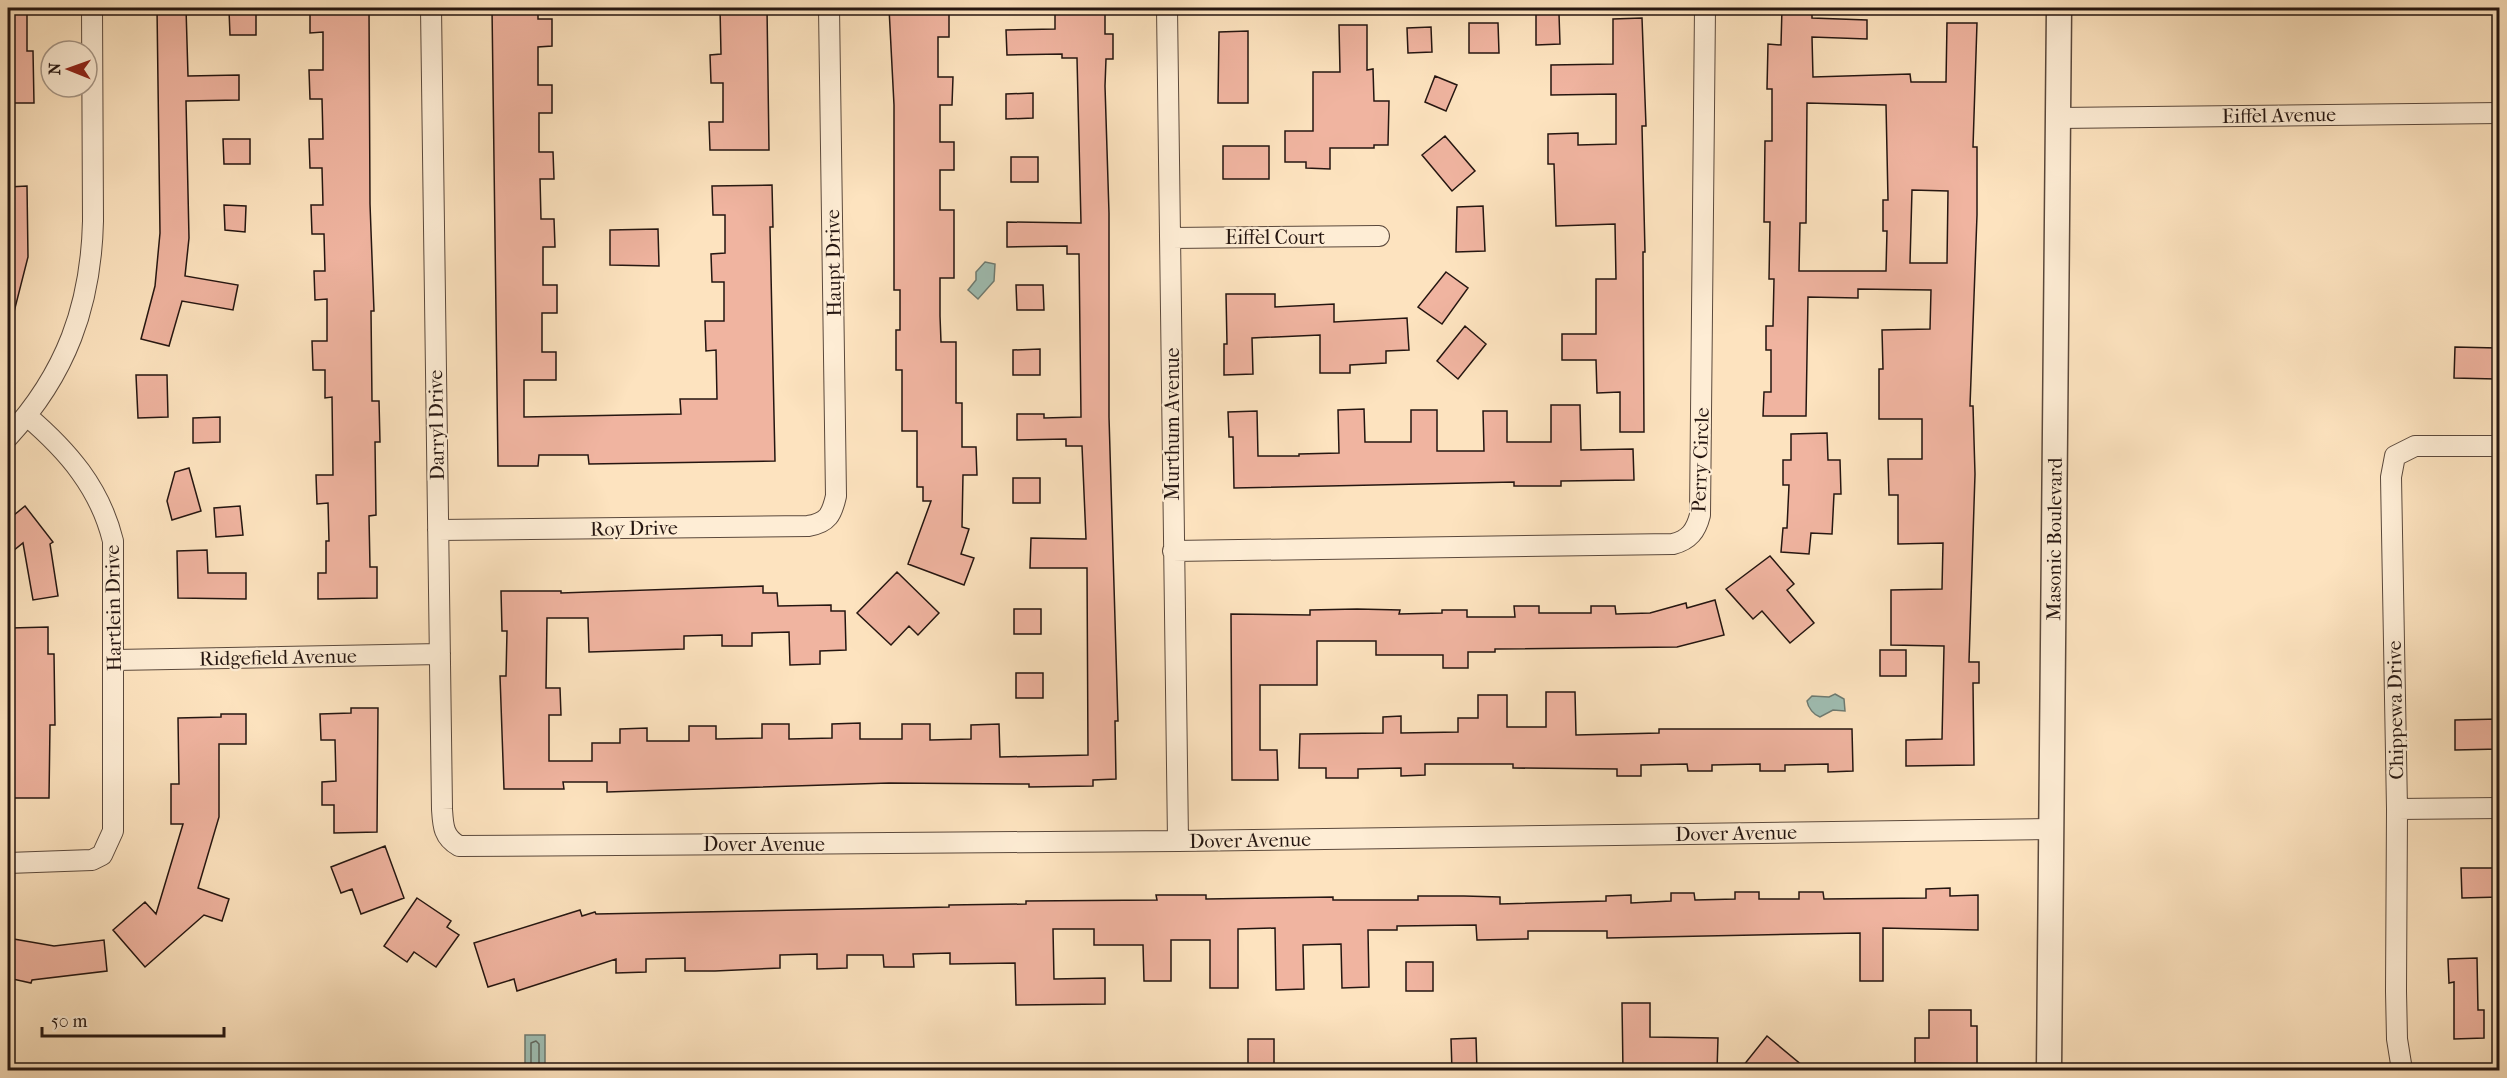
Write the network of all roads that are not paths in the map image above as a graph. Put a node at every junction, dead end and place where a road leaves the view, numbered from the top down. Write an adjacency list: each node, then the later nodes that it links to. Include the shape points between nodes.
1 (92, 8): 11 (street, via 91,265 70,343 54,378)
2 (431, 8): 15 (street, Darryl Drive)
3 (829, 8): 14 (street, Haupt Drive, via 836,496)
4 (1167, 8): 10 (street, Murthum Avenue)
5 (1706, 8): 16 (street, Perry Circle, via 1700,514 1689,537 1673,544)
6 (2058, 8): 8 (street, Masonic Boulevard)
7 (2499, 113): 8 (street, Eiffel Avenue)
8 (2058, 118): 21 (street, Masonic Boulevard)
9 (1379, 236): 10 (street, Eiffel Court)
10 (1171, 237): 16 (street, Murthum Avenue)
11 (27, 416): 12 (street); 18 (street, Hartlein Drive, via 66,451 89,482 108,518 113,541)
12 (8, 437)
13 (2499, 446): 20 (street, Chippewa Drive, via 2415,446 2395,456 2391,477)
14 (829, 518): 15 (street, Roy Drive, via 808,526)
15 (438, 530): 17 (street, Darryl Drive)
16 (1173, 551): 23 (street, Murthum Avenue)
17 (440, 654): 18 (street, Ridgefield Avenue); 22 (street, Darryl Drive, via 443,822)
18 (115, 660): 24 (street, Hartlein Drive, via 113,831 102,855 79,862)
19 (2499, 808): 20 (street)
20 (2397, 809): 26 (street, Chippewa Drive, via 2396,992)
21 (2051, 829): 23 (street, Dover Avenue); 25 (street, Masonic Boulevard)
22 (450, 841): 23 (street, Dover Avenue, via 472,846)
23 (1178, 841)
24 (8, 863)
25 (2049, 1071)
26 (2402, 1071)

